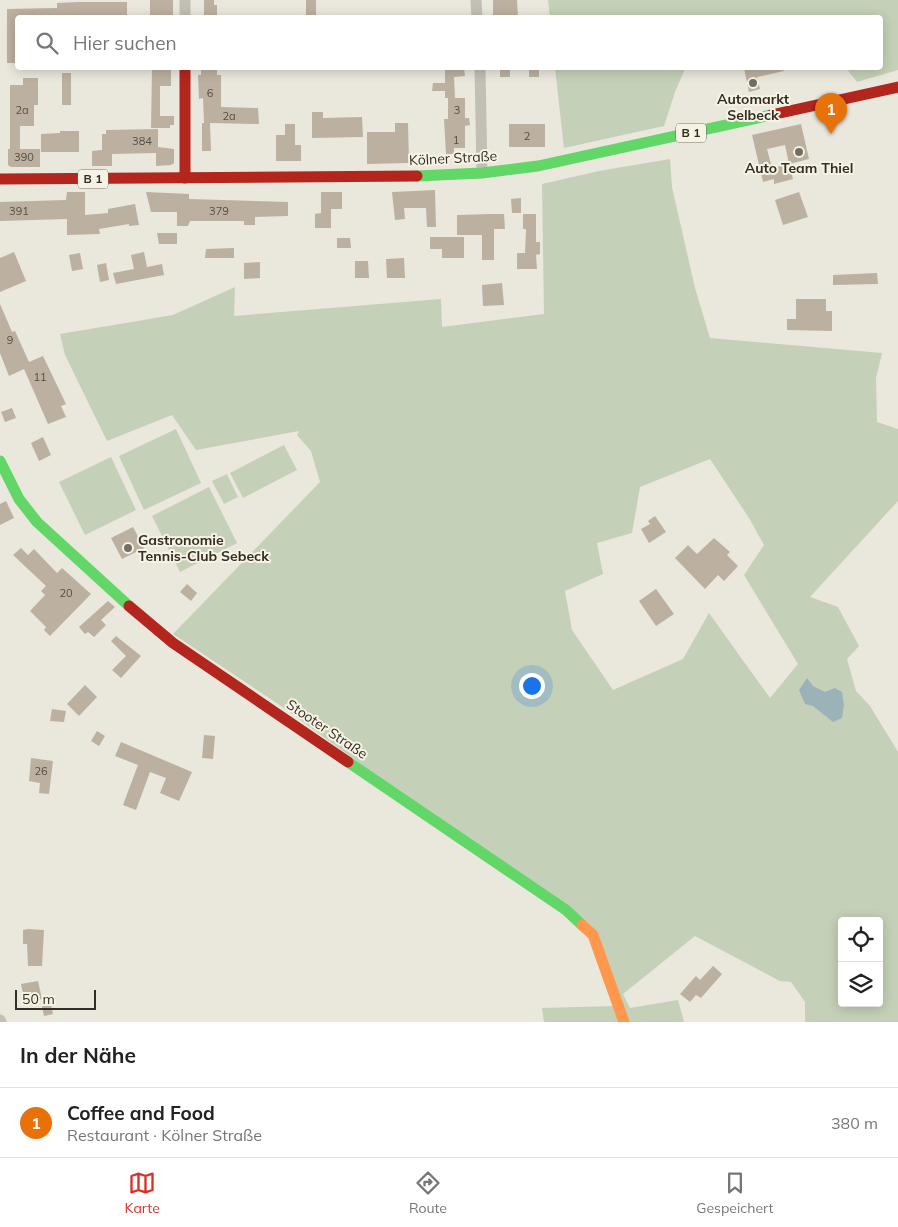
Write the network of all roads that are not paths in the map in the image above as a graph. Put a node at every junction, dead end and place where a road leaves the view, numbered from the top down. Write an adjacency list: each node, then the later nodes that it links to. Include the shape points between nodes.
1 (185, 0): 3 (street)
2 (476, 0): 4 (street)
3 (185, 15)
4 (477, 15)
5 (185, 70): 9 (street)
6 (480, 70): 8 (street)
7 (898, 87): 8 (street, Kölner Straße / B 1, via 538,166)
8 (482, 173): 9 (street, Kölner Straße / B 1)
9 (185, 178): 10 (street, Kölner Straße / B 1)
10 (0, 180)
11 (0, 461): 12 (street, Stooter Straße, via 19,499 37,522 173,643 566,910 593,935)
12 (624, 1022)

